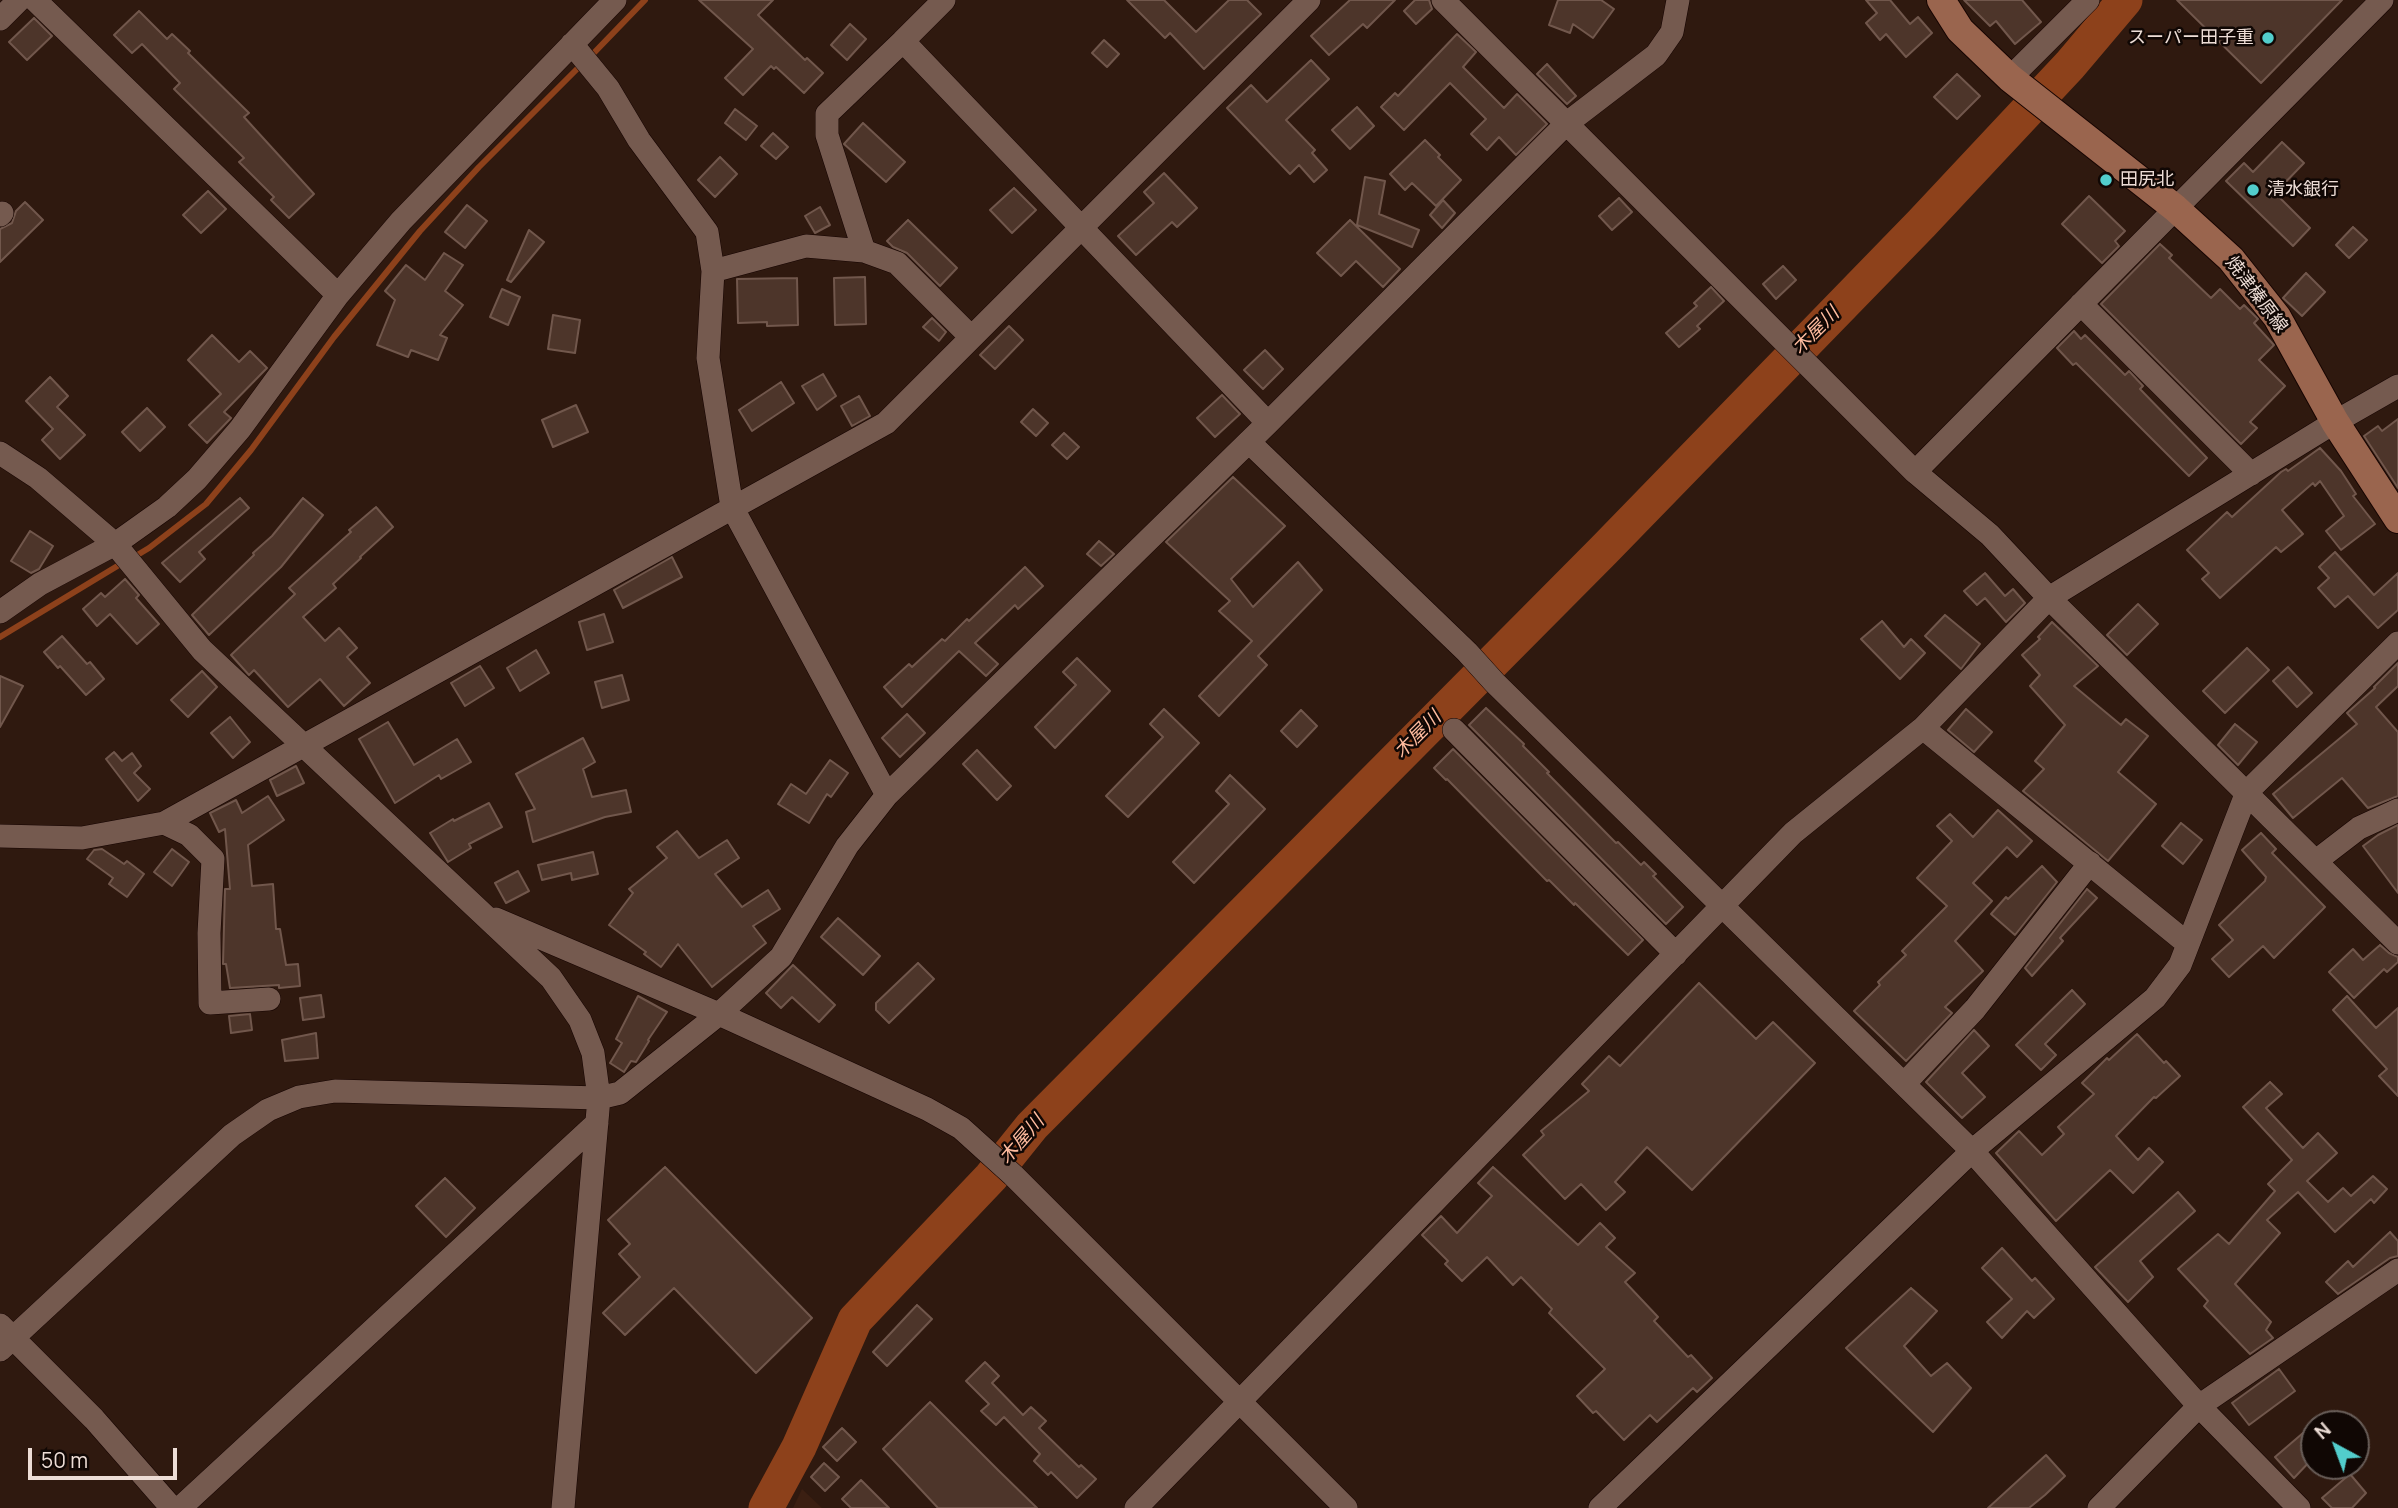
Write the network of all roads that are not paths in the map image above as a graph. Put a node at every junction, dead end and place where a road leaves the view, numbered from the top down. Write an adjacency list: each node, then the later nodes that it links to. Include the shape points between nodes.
1 (19, 0): 11 (street)
2 (34, 0): 20 (street)
3 (615, 0): 13 (street)
4 (944, 0): 12 (street)
5 (1310, 0): 17 (street)
6 (1443, 0): 15 (street)
7 (1678, 0): 15 (street, via 1672,32 1656,55)
8 (1941, 0): 14 (main road, 焼津榛原線, via 1960,30)
9 (2088, 0): 14 (street)
10 (2382, 0): 16 (street)
11 (0, 19)
12 (903, 41): 17 (street); 18 (street, via 827,114 827,135)
13 (572, 44): 19 (street, via 608,88 639,140 707,232); 20 (street, via 401,221)
14 (2017, 83): 16 (main road, 焼津榛原線)
15 (1566, 124): 25 (street); 28 (street)
16 (2175, 208): 21 (street); 24 (main road, 焼津榛原線, via 2231,259 2277,317)
17 (1083, 228): 22 (street); 25 (street)
18 (864, 251): 19 (street, via 806,246); 22 (street, via 897,263)
19 (713, 271): 30 (street, via 708,358)
20 (338, 295): 32 (street, via 222,452 167,507)
21 (2081, 304): 28 (street); 29 (street)
22 (970, 336): 30 (street, via 886,423)
23 (2398, 386): 24 (street)
24 (2335, 422): 29 (street); 31 (main road, 焼津榛原線)
25 (1268, 423): 26 (street)
26 (1249, 442): 40 (street); 46 (street)
27 (0, 453): 32 (street, via 38,478)
28 (1916, 472): 33 (street, via 1990,535)
29 (2251, 474): 33 (street)
30 (732, 507): 38 (street); 40 (street)
31 (2398, 519)
32 (115, 544): 34 (street, via 40,584); 38 (street, via 202,650)
33 (2049, 598): 36 (street); 39 (street)
34 (0, 612)
35 (2398, 643): 39 (street)
36 (1923, 727): 45 (street); 46 (street, via 1793,834)
37 (1454, 730): 50 (street)
38 (302, 744): 42 (street); 47 (street)
39 (2247, 792): 44 (street); 49 (street)
40 (887, 795): 52 (street, via 847,846 780,957)
41 (2398, 810): 44 (street, via 2359,828)
42 (164, 823): 43 (street, via 82,838); 51 (street, via 190,835 213,859 209,1003)
43 (0, 836)
44 (2316, 861): 48 (street)
45 (2090, 863): 49 (street); 53 (street, via 1975,1009)
46 (1723, 905): 50 (street); 53 (street)
47 (483, 914): 52 (street); 54 (street, via 551,978 580,1020 593,1053)
48 (2398, 943)
49 (2188, 944): 56 (street, via 2180,965 2155,999)
50 (1676, 954): 59 (street)
51 (269, 999)
52 (719, 1014): 54 (street, via 620,1093); 59 (street, via 961,1128)
53 (1904, 1084): 56 (street)
54 (599, 1098): 55 (street); 58 (street, via 335,1091 299,1097 268,1110 232,1135)
55 (597, 1123): 62 (street); 63 (street)
56 (1972, 1152): 60 (street); 66 (street)
57 (2398, 1270): 60 (street)
58 (4, 1338): 61 (street, via 94,1419)
59 (1239, 1403): 64 (street); 65 (street)
60 (2199, 1406): 67 (street); 68 (street)
61 (172, 1508)
62 (180, 1508)
63 (563, 1508)
64 (1136, 1508)
65 (1346, 1508)
66 (1600, 1508)
67 (2099, 1508)
68 (2299, 1508)

